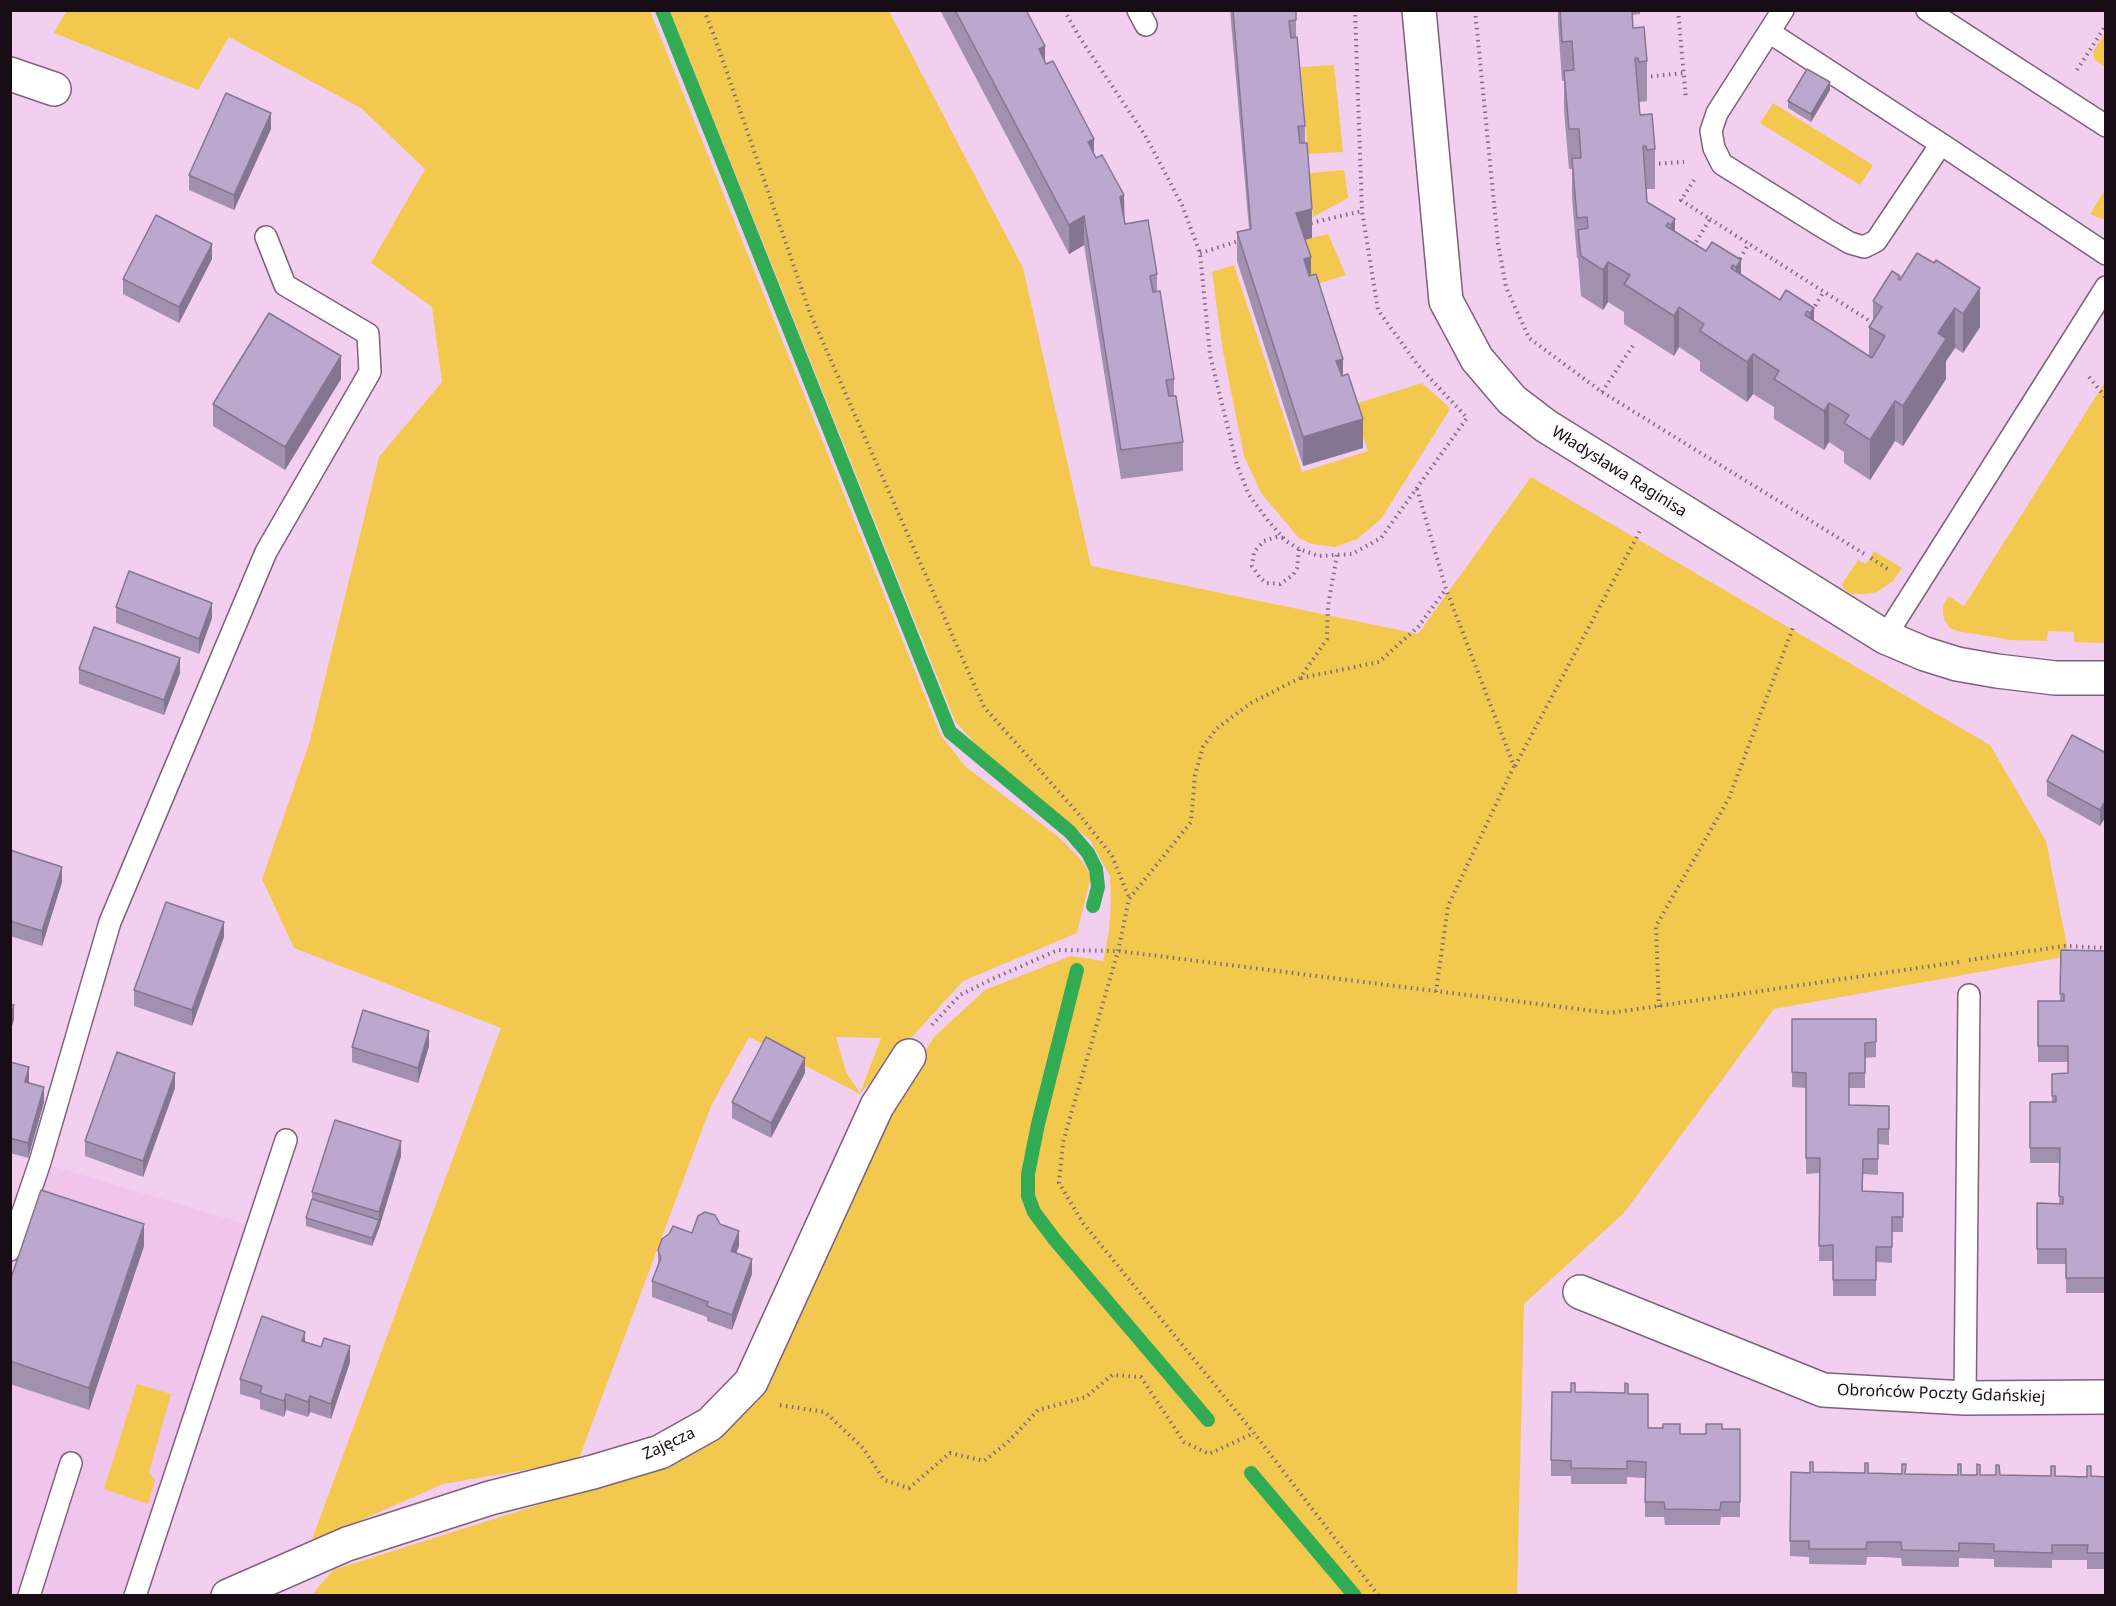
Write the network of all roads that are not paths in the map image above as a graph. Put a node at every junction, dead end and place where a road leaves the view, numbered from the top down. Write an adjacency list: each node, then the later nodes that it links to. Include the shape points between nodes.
1 (1419, 10): 12 (street, Władysława Raginisa, via 1446,301 1477,359 1512,400 1546,426)
2 (1783, 10): 4 (lane)
3 (1927, 10): 7 (lane)
4 (1769, 32): 8 (lane); 8 (lane, via 1717,113 1711,131 1713,148 1722,164 1864,248 1876,241)
5 (10, 74): 6 (street)
6 (54, 89)
7 (2106, 126)
8 (1941, 144): 10 (lane)
9 (266, 237): 17 (lane, via 285,285 368,334 370,372 267,552 110,922 40,1162)
10 (2106, 254)
11 (2106, 287): 12 (lane)
12 (1885, 637): 13 (street, Władysława Raginisa, via 1957,664 2055,678)
13 (2106, 678)
14 (1969, 995): 20 (lane)
15 (909, 1056): 24 (street, Zajęcza, via 877,1106 751,1382 710,1424 660,1452 490,1498 347,1544)
16 (286, 1140): 23 (lane)
17 (10, 1250)
18 (1580, 1292): 20 (street, Obrońców Poczty Gdańskiej, via 1823,1390)
19 (2106, 1397): 20 (street, Obrońców Poczty Gdańskiej)
20 (1965, 1398)
21 (71, 1463): 22 (lane)
22 (29, 1596)
23 (135, 1596)
24 (228, 1596)

